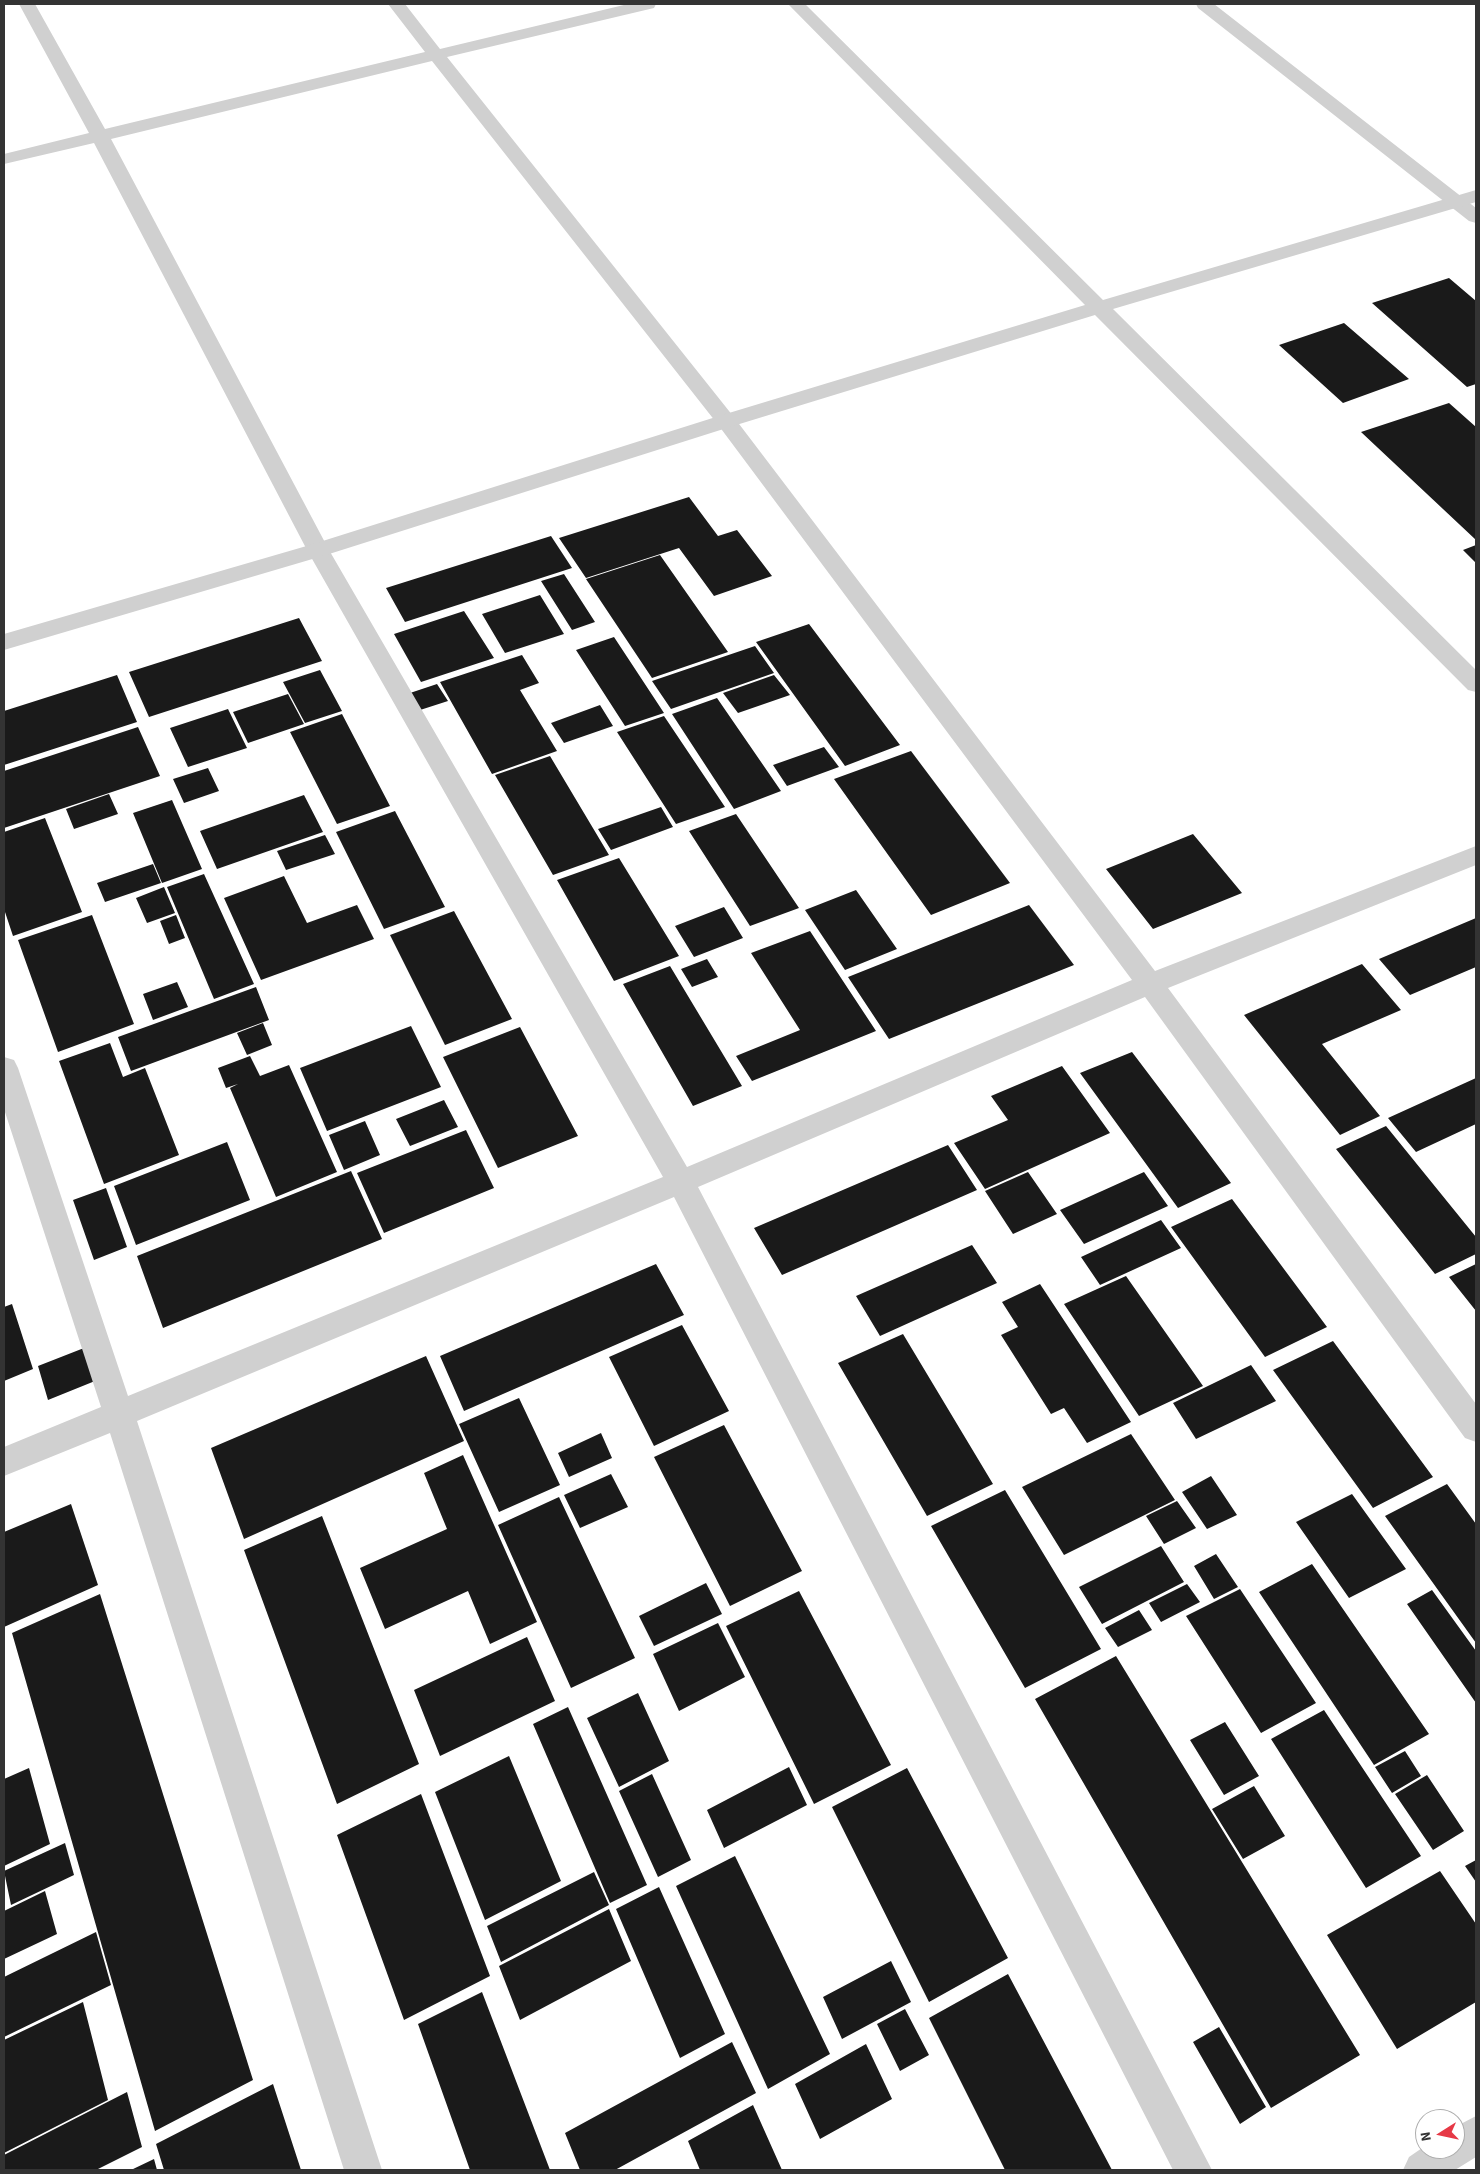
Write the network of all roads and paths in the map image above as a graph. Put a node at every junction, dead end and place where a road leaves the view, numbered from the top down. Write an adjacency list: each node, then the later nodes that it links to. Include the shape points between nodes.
1 (27, 4): 7 (street)
2 (396, 4): 6 (street)
3 (648, 4): 6 (street)
4 (796, 4): 11 (street)
5 (1204, 4): 9 (street)
6 (437, 55): 7 (street); 12 (street)
7 (100, 136): 8 (street); 13 (street)
8 (4, 159)
9 (1467, 199): 10 (street); 11 (street)
10 (1476, 217)
11 (1099, 307): 12 (street); 15 (street)
12 (726, 421): 13 (street); 17 (street)
13 (318, 550): 14 (street); 19 (street)
14 (4, 642)
15 (1476, 684)
16 (1476, 855): 17 (street)
17 (1150, 984): 19 (street); 21 (street)
18 (4, 1068): 20 (street)
19 (681, 1182): 20 (street); 27 (street)
20 (120, 1414): 22 (street); 26 (street)
21 (1476, 1428)
22 (4, 1462)
23 (1476, 2134): 24 (street)
24 (1465, 2142)
25 (1439, 2159): 28 (street)
26 (363, 2170)
27 (1193, 2170)
28 (1422, 2170)

